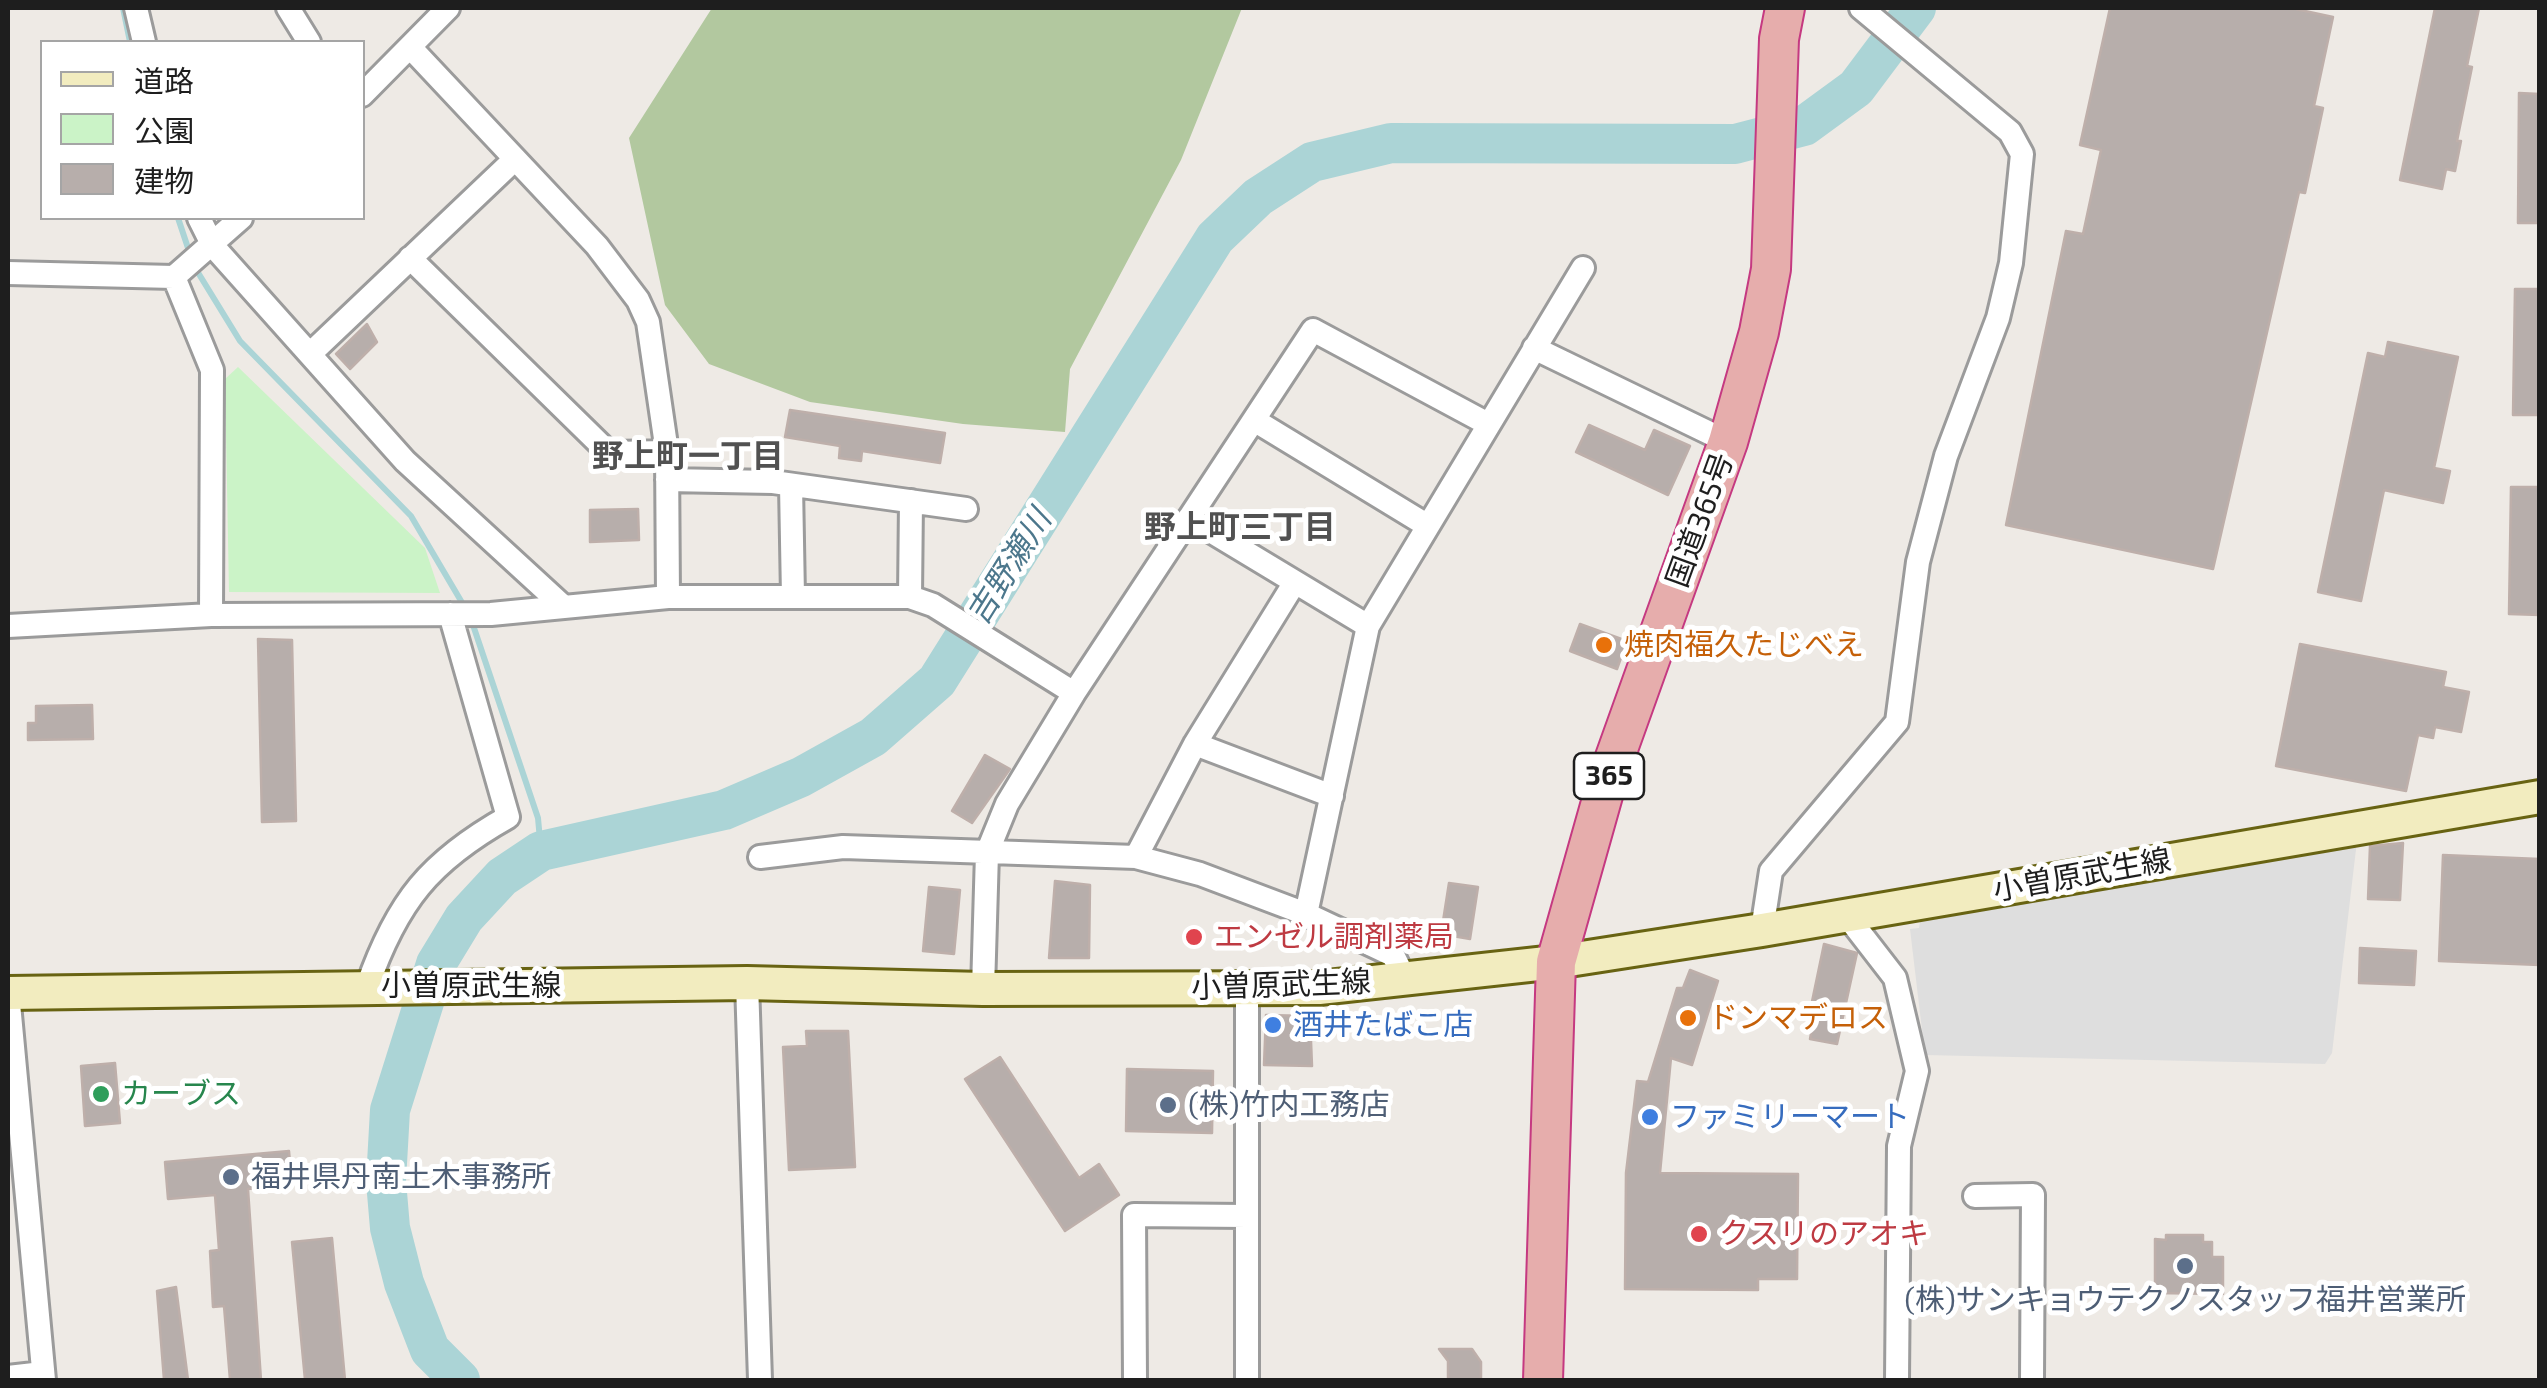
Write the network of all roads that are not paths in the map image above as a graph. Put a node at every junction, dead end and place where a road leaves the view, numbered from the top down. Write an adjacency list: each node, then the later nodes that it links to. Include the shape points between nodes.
1 (136, 8): 6 (street)
2 (288, 8): 7 (street)
3 (448, 8): 8 (street)
4 (1863, 9): 48 (street, via 2010,132 2022,154 2011,263 1918,562 1896,722 1771,871)
5 (1782, 23): 22 (highway, 国道365号 / 365, via 1771,269)
6 (144, 40)
7 (308, 40)
8 (410, 47): 9 (street); 10 (street)
9 (365, 92)
10 (515, 158): 14 (street); 23 (street, via 638,300 648,322)
11 (200, 220): 13 (street)
12 (240, 220): 13 (street)
13 (213, 246): 17 (street); 19 (street)
14 (410, 258): 19 (street); 23 (street, via 609,453)
15 (1583, 268): 18 (street)
16 (8, 273): 17 (street)
17 (174, 277): 36 (street, via 212,370)
18 (1534, 348): 21 (street); 22 (street)
19 (310, 354): 34 (street, via 406,461)
20 (1254, 420): 21 (street, via 1312,330); 28 (street); 29 (street)
21 (1488, 424): 29 (street)
22 (1728, 442): 49 (highway, 国道365号 / 365, via 1609,774)
23 (667, 452): 24 (street)
24 (667, 480): 25 (street); 32 (street)
25 (791, 484): 26 (street); 33 (street)
26 (911, 502): 27 (street); 31 (street)
27 (966, 509)
28 (1190, 518): 30 (street); 39 (street)
29 (1428, 526): 38 (street)
30 (1295, 582): 38 (street); 40 (street)
31 (910, 597): 33 (street); 39 (street)
32 (668, 598): 33 (street); 34 (street)
33 (793, 598)
34 (564, 607): 35 (street)
35 (450, 614): 36 (street); 52 (street, via 508,817 458,846 409,895)
36 (211, 615): 37 (street)
37 (8, 626)
38 (1368, 626): 41 (street)
39 (1074, 693): 43 (street, via 1007,804)
40 (1195, 744): 41 (street); 45 (street)
41 (1332, 796): 46 (street)
42 (2540, 796): 47 (main road, 小曽原武生線)
43 (987, 852): 44 (street, via 843,847); 45 (street); 54 (street)
44 (760, 857)
45 (1136, 858): 46 (street)
46 (1306, 914): 50 (street, via 1393,955)
47 (1847, 916): 48 (main road, 小曽原武生線); 64 (street, via 1895,978 1918,1071 1899,1146)
48 (1762, 930): 49 (main road, 小曽原武生線)
49 (1556, 962): 50 (main road, 小曽原武生線); 63 (highway, 国道365号 / 365)
50 (1405, 979): 53 (main road, 小曽原武生線)
51 (747, 983): 52 (main road, 小曽原武生線); 54 (main road, 小曽原武生線); 60 (street)
52 (374, 986): 55 (main road, 小曽原武生線)
53 (1247, 988): 54 (main road, 小曽原武生線); 57 (street)
54 (983, 989)
55 (8, 993): 59 (street)
56 (1975, 1196): 65 (street, via 2034,1196)
57 (1247, 1216): 61 (street, via 1134,1215); 62 (street)
58 (8, 1377): 59 (street)
59 (44, 1377)
60 (760, 1380)
61 (1134, 1380)
62 (1247, 1380)
63 (1543, 1380)
64 (1897, 1380)
65 (2032, 1380)

